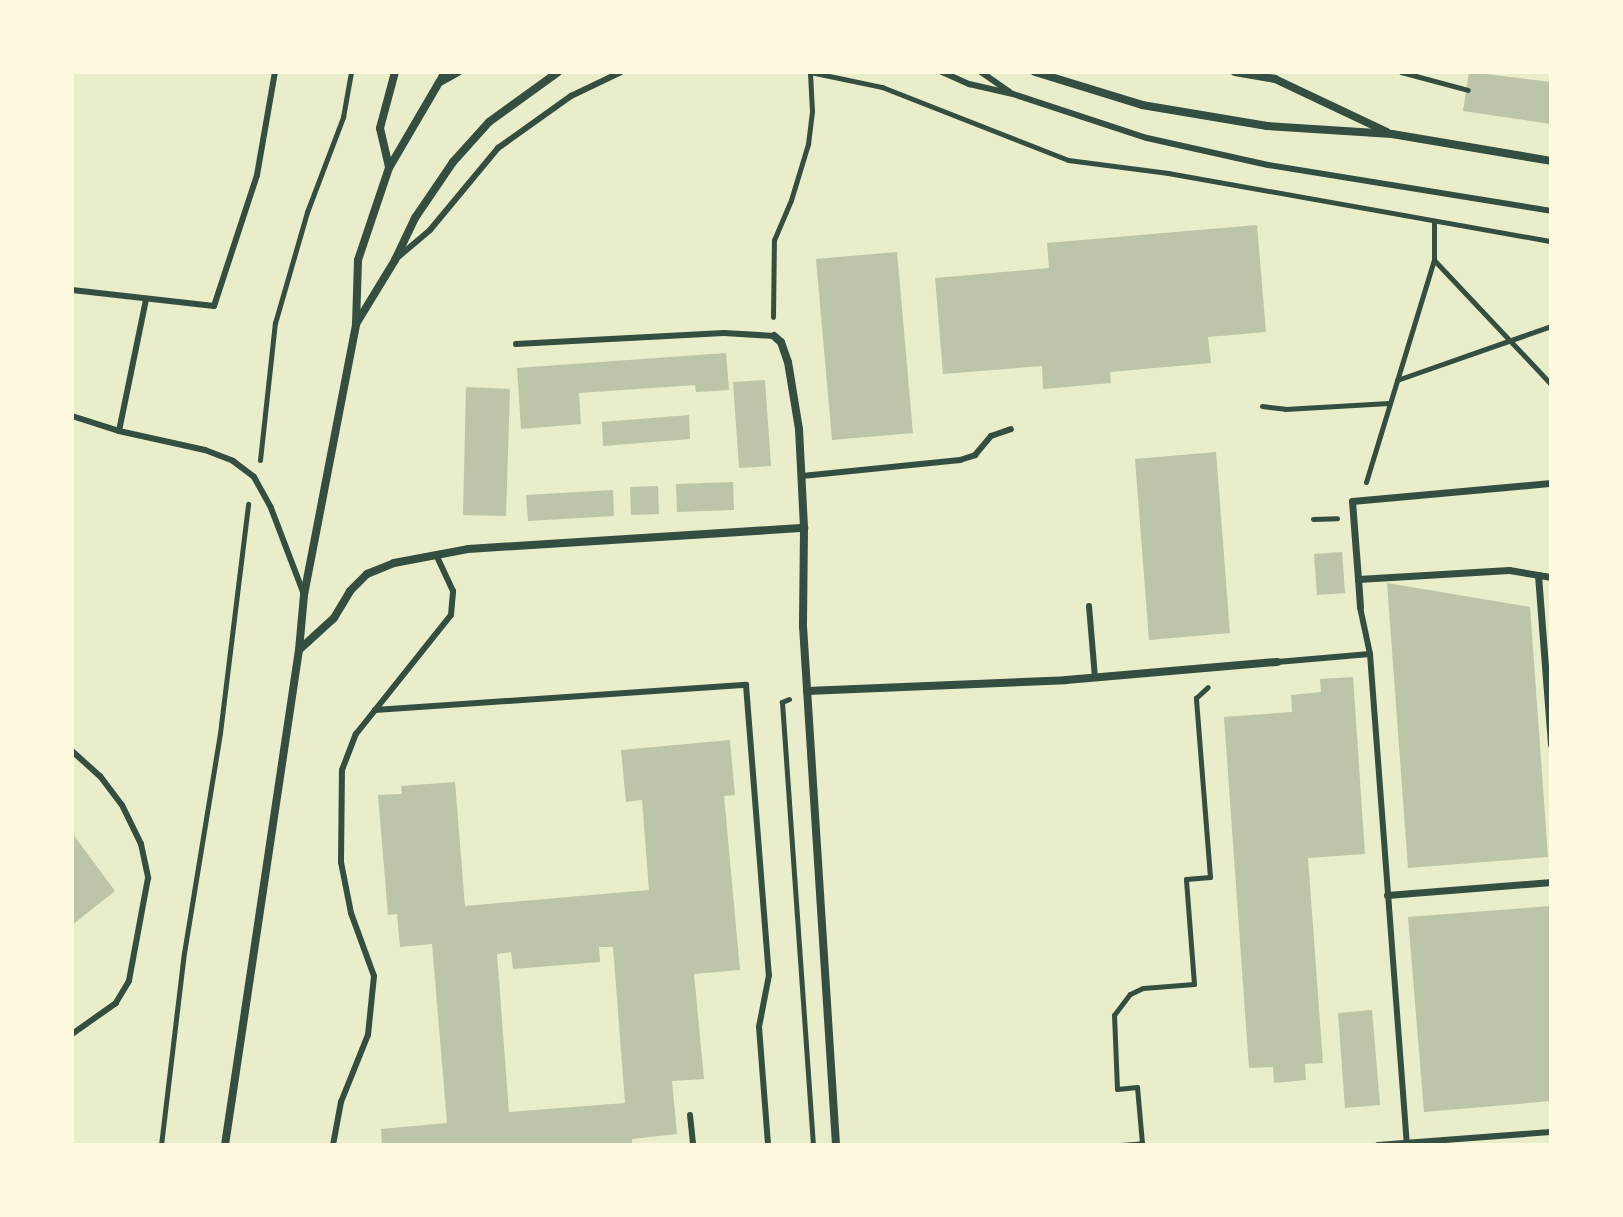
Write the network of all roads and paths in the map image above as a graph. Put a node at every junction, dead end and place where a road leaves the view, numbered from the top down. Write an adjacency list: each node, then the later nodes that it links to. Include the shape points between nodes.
1 (275, 72): 26 (lane, via 257,175 214,306)
2 (351, 72): 40 (path, via 343,117 307,212 275,323)
3 (395, 72): 19 (street, via 380,128)
4 (445, 72): 14 (street)
5 (458, 72): 14 (street)
6 (558, 72): 24 (street, via 489,122 453,162 415,218)
7 (621, 72): 24 (lane, via 571,96 498,148 430,230)
8 (810, 72): 21 (path, via 882,87 1068,160); 27 (path, via 808,144 774,240)
9 (942, 72): 16 (lane)
10 (981, 72): 16 (lane)
11 (1035, 72): 17 (street, via 1142,105 1267,126)
12 (1235, 72): 17 (street, via 1275,79)
13 (1401, 72): 15 (path)
14 (439, 82): 19 (street)
15 (1468, 90)
16 (1013, 94): 20 (lane, via 1177,145 1268,165)
17 (1392, 134): 18 (street)
18 (1551, 161)
19 (389, 168): 28 (street, via 358,260)
20 (1551, 211)
21 (1434, 221): 22 (path); 23 (path)
22 (1551, 241)
23 (1434, 259): 31 (path); 33 (path)
24 (395, 260): 28 (street)
25 (72, 290): 26 (lane)
26 (146, 300): 39 (lane)
27 (773, 319)
28 (356, 324): 50 (street)
29 (1551, 326): 31 (path)
30 (774, 336): 32 (lane, via 724,333); 41 (street, via 788,362)
31 (1511, 341): 33 (path); 34 (path)
32 (516, 344)
33 (1397, 381): 35 (path)
34 (1551, 384)
35 (1389, 403): 36 (path); 44 (path, via 1365,486)
36 (1262, 406)
37 (72, 416): 39 (lane)
38 (1011, 429): 41 (lane, via 960,460)
39 (119, 431): 50 (lane, via 205,450 254,477)
40 (258, 465)
41 (802, 476): 45 (street)
42 (1551, 483): 44 (street)
43 (250, 493): 68 (path)
44 (1352, 501): 49 (street)
45 (804, 528): 46 (street, via 468,549); 58 (street)
46 (437, 557): 53 (street, via 394,563 367,574 334,618); 59 (lane, via 453,591 451,615)
47 (1538, 575): 48 (street); 49 (street, via 1509,570); 60 (street)
48 (1551, 577)
49 (1358, 579): 52 (street)
50 (304, 595): 53 (street)
51 (1089, 606): 57 (lane)
52 (1360, 607): 54 (lane)
53 (299, 650): 69 (street)
54 (1370, 654): 55 (lane); 63 (lane)
55 (1277, 662): 56 (street)
56 (1213, 668): 57 (street); 75 (path, via 1215,680 1196,698 1210,877 1186,879 1194,984 1143,988 1130,994 1114,1015 1117,1089 1137,1087 1142,1143)
57 (1095, 677): 58 (street)
58 (807, 691): 73 (path, via 782,702); 74 (street)
59 (375, 710): 70 (lane, via 356,734 342,770 341,862 351,913 374,976 368,1035 341,1102); 72 (lane, via 746,685 769,975 759,1027)
60 (1551, 745)
61 (72, 751): 64 (lane, via 122,805 141,844 148,878 129,981 116,1003)
62 (1551, 882): 63 (street)
63 (1387, 895): 67 (lane)
64 (72, 1034)
65 (690, 1115): 71 (lane)
66 (1551, 1132): 67 (lane)
67 (1407, 1143): 76 (lane)
68 (161, 1145)
69 (225, 1145)
70 (333, 1145)
71 (693, 1145)
72 (768, 1145)
73 (813, 1145)
74 (836, 1145)
75 (1121, 1145)
76 (1378, 1145)

